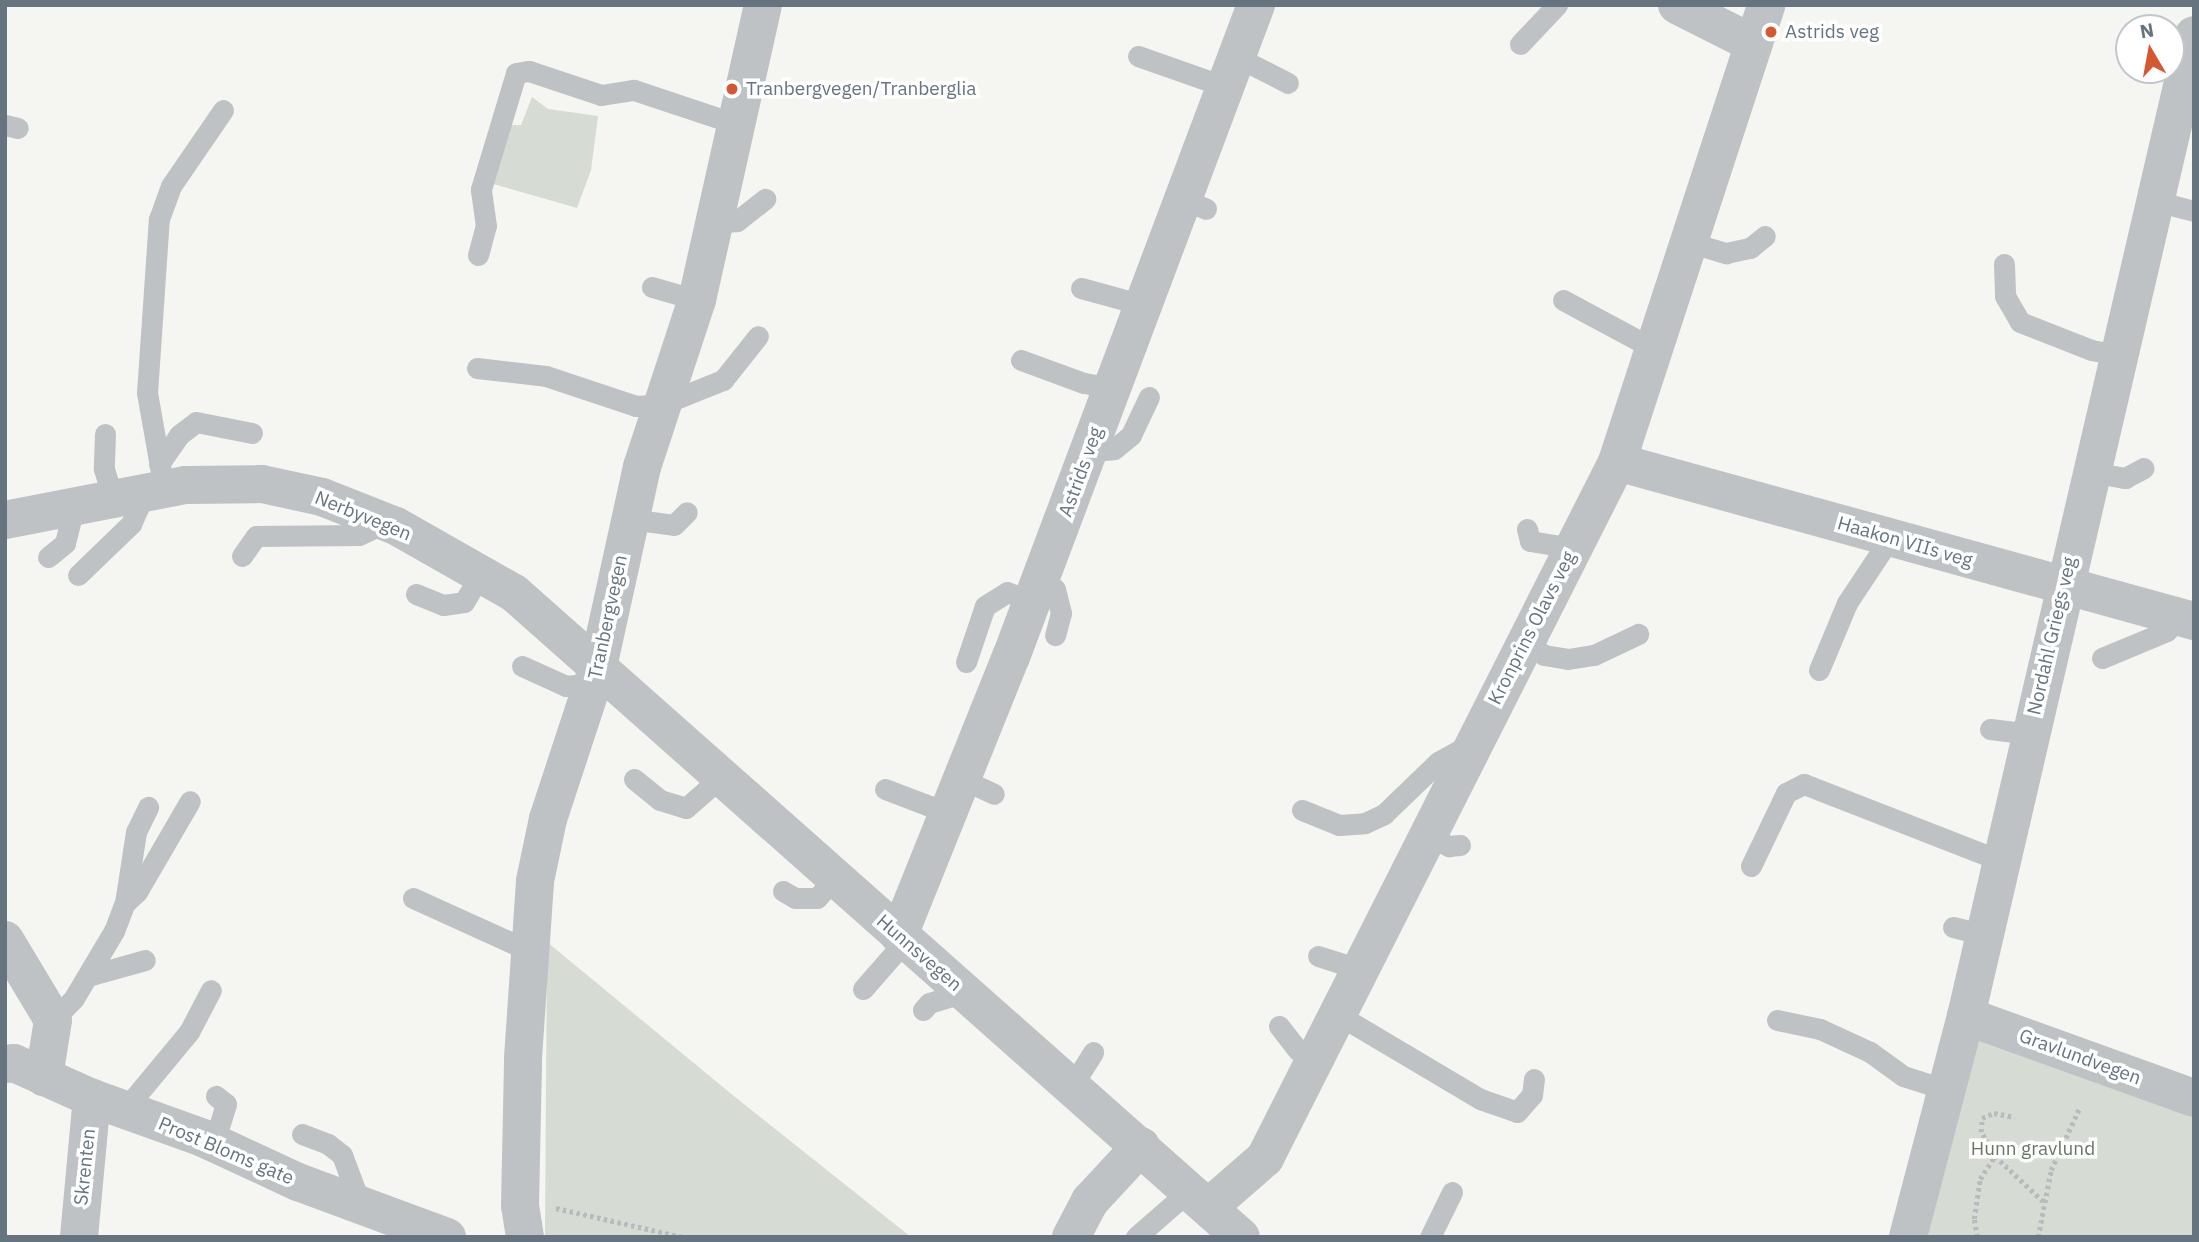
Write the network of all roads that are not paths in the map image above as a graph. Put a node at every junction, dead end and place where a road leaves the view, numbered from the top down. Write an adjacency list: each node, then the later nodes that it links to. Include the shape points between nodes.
1 (763, 5): 13 (street, Tranbergvegen)
2 (1256, 5): 10 (street, Astrids veg)
3 (1557, 5): 7 (lane)
4 (1677, 5): 8 (street)
5 (1766, 5): 8 (street, Kronprins Olavs veg)
6 (2194, 35): 15 (street, Nordahl Griegs veg)
7 (1520, 44)
8 (1754, 44): 19 (street, Kronprins Olavs veg)
9 (1138, 56): 10 (lane)
10 (1231, 72): 11 (lane); 26 (street, Astrids veg, via 1194,204)
11 (1288, 83)
12 (223, 110): 41 (lane, via 171,186 159,219)
13 (736, 124): 17 (street, Tranbergvegen); 20 (lane, via 634,90 601,95 529,71 516,73 481,189 486,226)
14 (765, 200): 17 (lane, via 737,221)
15 (2155, 201): 16 (lane); 29 (street, Nordahl Griegs veg)
16 (2194, 211)
17 (714, 222): 24 (street, Tranbergvegen)
18 (1765, 236): 19 (lane, via 1750,248 1726,253)
19 (1689, 242): 28 (street, Kronprins Olavs veg)
20 (478, 255)
21 (2004, 264): 29 (lane, via 2005,296 2020,323 2091,350)
22 (652, 287): 24 (lane)
23 (1081, 288): 26 (lane)
24 (697, 300): 34 (street, Tranbergvegen)
25 (1563, 300): 28 (lane)
26 (1143, 305): 32 (street, Astrids veg)
27 (758, 336): 34 (lane, via 723,380)
28 (1654, 349): 38 (street, Kronprins Olavs veg)
29 (2119, 355): 40 (street, Nordahl Griegs veg)
30 (1021, 360): 32 (lane, via 1073,380)
31 (477, 368): 34 (lane, via 546,376 636,406)
32 (1112, 388): 37 (street, Astrids veg)
33 (1149, 397): 37 (lane, via 1131,435 1114,449)
34 (663, 404): 44 (street, Tranbergvegen)
35 (252, 432): 41 (lane, via 196,422 179,435)
36 (105, 434): 41 (lane, via 104,469)
37 (1088, 451): 55 (street, Astrids veg)
38 (1617, 462): 48 (street, Haakon VIIs veg, via 1845,514); 49 (street, Kronprins Olavs veg)
39 (2144, 468): 40 (lane, via 2125,478)
40 (2091, 472): 54 (street, Nordahl Griegs veg)
41 (145, 486): 42 (street, Nerbyvegen); 46 (street, Nerbyvegen, via 262,484 322,497); 53 (lane, via 131,524)
42 (74, 506): 45 (street, Nerbyvegen); 51 (lane, via 65,543)
43 (687, 512): 44 (lane, via 674,525)
44 (630, 519): 65 (street, Tranbergvegen)
45 (5, 520)
46 (387, 522): 50 (lane, via 359,535 256,536); 52 (street, Nerbyvegen)
47 (1527, 529): 49 (lane, via 1530,541)
48 (1890, 538): 54 (street, Haakon VIIs veg); 64 (lane, via 1847,603)
49 (1573, 548): 60 (street, Kronprins Olavs veg)
50 (242, 556)
51 (48, 557)
52 (481, 574): 56 (lane, via 464,602 443,605); 65 (street, Nerbyvegen, via 514,593)
53 (78, 575)
54 (2064, 586): 57 (street, Haakon VIIs veg); 67 (street, Nordahl Griegs veg)
55 (1036, 590): 59 (lane, via 1055,589 1061,613); 62 (lane, via 1007,592 985,606); 72 (street, Astrids veg, via 970,734)
56 (416, 594)
57 (2185, 619): 61 (lane)
58 (1638, 634): 60 (lane, via 1594,655 1568,659 1544,655)
59 (1055, 635)
60 (1525, 642): 68 (street, Kronprins Olavs veg)
61 (2102, 658)
62 (966, 662)
63 (523, 666): 65 (lane, via 566,685)
64 (1819, 670)
65 (596, 675): 69 (street, Hunnsvegen); 84 (street, Tranbergvegen, via 548,819 535,881)
66 (1990, 729): 67 (lane)
67 (2029, 734): 76 (street, Nordahl Griegs veg)
68 (1474, 743): 75 (lane, via 1438,762 1384,814 1365,823 1339,825); 87 (street, Kronprins Olavs veg, via 1443,840)
69 (721, 777): 70 (lane, via 686,808 660,800); 78 (street, Hunnsvegen)
70 (634, 779)
71 (885, 789): 72 (lane)
72 (968, 795): 82 (street, Astrids veg)
73 (190, 801): 81 (lane, via 137,892)
74 (148, 807): 81 (lane, via 134,843)
75 (1302, 810)
76 (1999, 860): 77 (lane, via 1804,784 1786,793); 94 (street, Nordahl Griegs veg, via 1968,930)
77 (1751, 866)
78 (835, 878): 79 (lane, via 817,898 795,898); 82 (street, Hunnsvegen)
79 (783, 891)
80 (413, 898): 84 (lane)
81 (125, 903): 88 (lane)
82 (902, 938): 89 (lane); 91 (street, Hunnsvegen)
83 (5, 940): 95 (street)
84 (530, 951): 114 (street, Tranbergvegen)
85 (1318, 956): 87 (lane)
86 (145, 960): 88 (lane)
87 (1359, 970): 93 (street, Kronprins Olavs veg)
88 (88, 976): 95 (lane)
89 (863, 989)
90 (211, 990): 107 (lane, via 189,1032)
91 (964, 992): 92 (lane, via 929,1003); 103 (street, Hunnsvegen)
92 (923, 1010)
93 (1337, 1014): 99 (street, Kronprins Olavs veg); 102 (lane, via 1480,1099 1517,1112 1532,1095)
94 (1966, 1016): 104 (street, Nordahl Griegs veg); 106 (street, Gravlundvegen)
95 (53, 1020): 101 (street)
96 (1777, 1020): 104 (lane, via 1820,1029 1870,1052 1903,1076)
97 (1279, 1026): 99 (lane, via 1298,1050)
98 (1093, 1052): 103 (lane)
99 (1315, 1057): 112 (street, Kronprins Olavs veg, via 1265,1158)
100 (5, 1064): 101 (street, Prost Bloms gate, via 14,1063)
101 (44, 1077): 107 (street, Prost Bloms gate)
102 (1534, 1079)
103 (1072, 1086): 110 (street, Hunnsvegen)
104 (1944, 1089): 121 (street, Nordahl Griegs veg)
105 (216, 1096): 109 (lane, via 226,1104)
106 (2194, 1098)
107 (108, 1104): 109 (street, Prost Bloms gate); 115 (street, Skrenten)
108 (302, 1134): 113 (lane, via 342,1155)
109 (214, 1143): 113 (street, Prost Bloms gate, via 298,1182)
110 (1141, 1146): 112 (street, Hunnsvegen); 117 (street, via 1090,1200)
111 (1452, 1192): 120 (lane)
112 (1200, 1197): 118 (lane); 119 (street, Hunnsvegen)
113 (360, 1203): 116 (street, Prost Bloms gate)
114 (523, 1222)
115 (79, 1237)
116 (447, 1237)
117 (1071, 1237)
118 (1136, 1237)
119 (1241, 1237)
120 (1430, 1237)
121 (1908, 1237)

